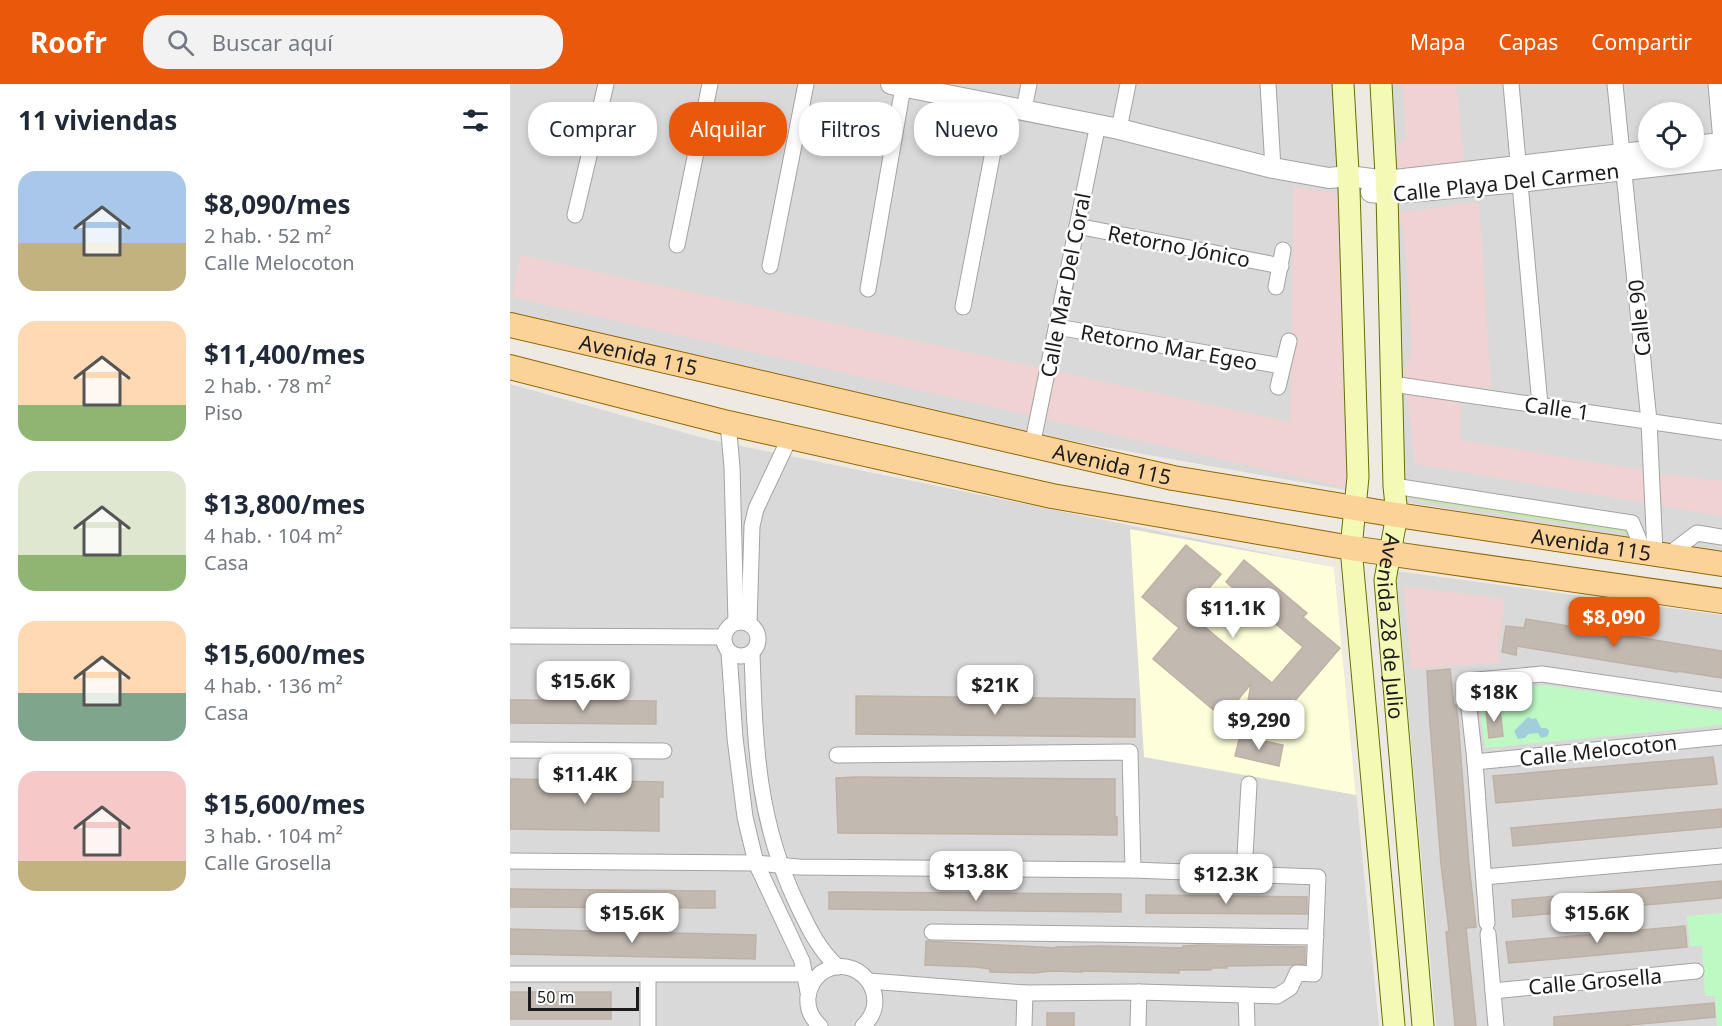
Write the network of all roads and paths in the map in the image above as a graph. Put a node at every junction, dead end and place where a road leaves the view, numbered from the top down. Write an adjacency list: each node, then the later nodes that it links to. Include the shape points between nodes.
1 (606, 84): 28 (street)
2 (710, 84): 30 (street)
3 (806, 84): 31 (street)
4 (1029, 84): 16 (street)
5 (1128, 84): 18 (street)
6 (1268, 84): 24 (street)
7 (1343, 84): 26 (main road, Avenida 28 de Julio)
8 (1381, 84): 27 (main road, Avenida 28 de Julio)
9 (1511, 84): 25 (street)
10 (1615, 84): 23 (street, Calle 90)
11 (1716, 84): 20 (street)
12 (897, 85): 13 (street, Calle Playa Del Carmen); 33 (street)
13 (927, 88): 14 (street, Calle Playa Del Carmen)
14 (989, 102)
15 (1019, 108): 16 (street, Calle Playa Del Carmen)
16 (1024, 109): 17 (street, Calle Playa Del Carmen)
17 (1098, 124): 18 (street, Calle Playa Del Carmen); 29 (street, Calle Mar Del Coral)
18 (1119, 129): 24 (street, Calle Playa Del Carmen)
19 (1704, 147): 20 (street)
20 (1722, 149): 23 (street, Calle Playa Del Carmen)
21 (1638, 155): 23 (street, Calle Playa Del Carmen)
22 (992, 156): 34 (street)
23 (1623, 162): 25 (street, Calle Playa Del Carmen); 43 (street, Calle 90)
24 (1273, 168): 26 (street, Calle Playa Del Carmen)
25 (1520, 174): 27 (street, Calle Playa Del Carmen); 42 (street)
26 (1342, 181): 27 (street, Calle Playa Del Carmen); 49 (main road, Avenida 28 de Julio, via 1358,477)
27 (1387, 188): 40 (main road, Avenida 28 de Julio)
28 (575, 214)
29 (1077, 226): 32 (street, Retorno Jónico, via 1282,258); 36 (street, Calle Mar Del Coral)
30 (677, 244)
31 (770, 266)
32 (1276, 287)
33 (868, 289)
34 (963, 307)
35 (510, 325): 47 (main road, Avenida 115)
36 (1057, 327): 38 (street, Retorno Mar Egeo); 47 (street, Calle Mar Del Coral)
37 (1289, 341): 38 (street, Retorno Mar Egeo)
38 (1281, 366): 41 (street, Retorno Mar Egeo)
39 (510, 367): 44 (main road, Avenida 115)
40 (1392, 384): 42 (street, Calle 1); 48 (main road, Avenida 28 de Julio)
41 (1278, 387)
42 (1540, 405): 43 (street, Calle 1)
43 (1649, 421): 45 (street, Calle 1); 53 (street, Calle 90)
44 (728, 423): 46 (main road, Avenida 115); 57 (street)
45 (1722, 432)
46 (790, 437): 52 (main road, Avenida 115, via 1052,496); 57 (street, via 756,509)
47 (1032, 446): 49 (main road, Avenida 115, via 1173,478)
48 (1394, 486): 50 (main road, Avenida 28 de Julio); 53 (street, via 1632,523)
49 (1354, 507): 50 (main road, Avenida 115); 52 (main road, Avenida 28 de Julio)
50 (1397, 515): 53 (main road, Avenida 115); 54 (main road, Avenida 28 de Julio)
51 (1722, 537): 53 (street, via 1697,533)
52 (1351, 548): 54 (main road, Avenida 115); 95 (main road, Avenida 28 de Julio)
53 (1656, 553): 55 (main road, Avenida 115)
54 (1390, 554): 56 (main road, Avenida 115); 96 (main road, Avenida 28 de Julio, via 1385,580 1388,628)
55 (1722, 564)
56 (1722, 601)
57 (742, 623): 59 (street, via 727,627); 61 (street, via 756,631 758,643)
58 (510, 636): 59 (street)
59 (723, 637): 60 (street)
60 (729, 652): 61 (street, via 740,656); 71 (street, via 745,817)
61 (752, 652): 72 (street, via 760,783)
62 (1722, 700): 67 (street, via 1542,674 1466,681)
63 (1722, 737): 67 (street, Calle Melocoton)
64 (510, 750): 65 (street)
65 (664, 752)
66 (837, 755): 73 (street, via 1131,752)
67 (1475, 762): 75 (street)
68 (1249, 784): 74 (street)
69 (1722, 856): 75 (street)
70 (510, 861): 71 (street)
71 (756, 863): 72 (street); 82 (street)
72 (780, 865): 73 (street); 78 (street, via 810,931)
73 (1134, 870): 74 (street)
74 (1244, 874): 77 (street, via 1318,877)
75 (1484, 877): 84 (street)
76 (932, 932): 77 (street)
77 (1316, 937): 88 (street, via 1314,974 1297,973 1290,988 1277,996)
78 (838, 967): 83 (street, via 850,968); 85 (street, via 819,975)
79 (1696, 971): 84 (street, Calle Grosella)
80 (510, 974): 81 (street)
81 (648, 975): 82 (street); 89 (street)
82 (805, 975): 85 (street)
83 (869, 981): 87 (street); 91 (street, via 875,1003)
84 (1493, 991): 97 (street)
85 (808, 992): 90 (street, via 810,1013)
86 (1139, 992): 87 (street); 88 (street); 93 (street)
87 (1025, 993): 92 (street)
88 (1246, 995): 94 (street)
89 (648, 1026)
90 (820, 1026)
91 (863, 1026)
92 (1024, 1026)
93 (1138, 1026)
94 (1247, 1026)
95 (1394, 1026)
96 (1423, 1026)
97 (1496, 1026)

